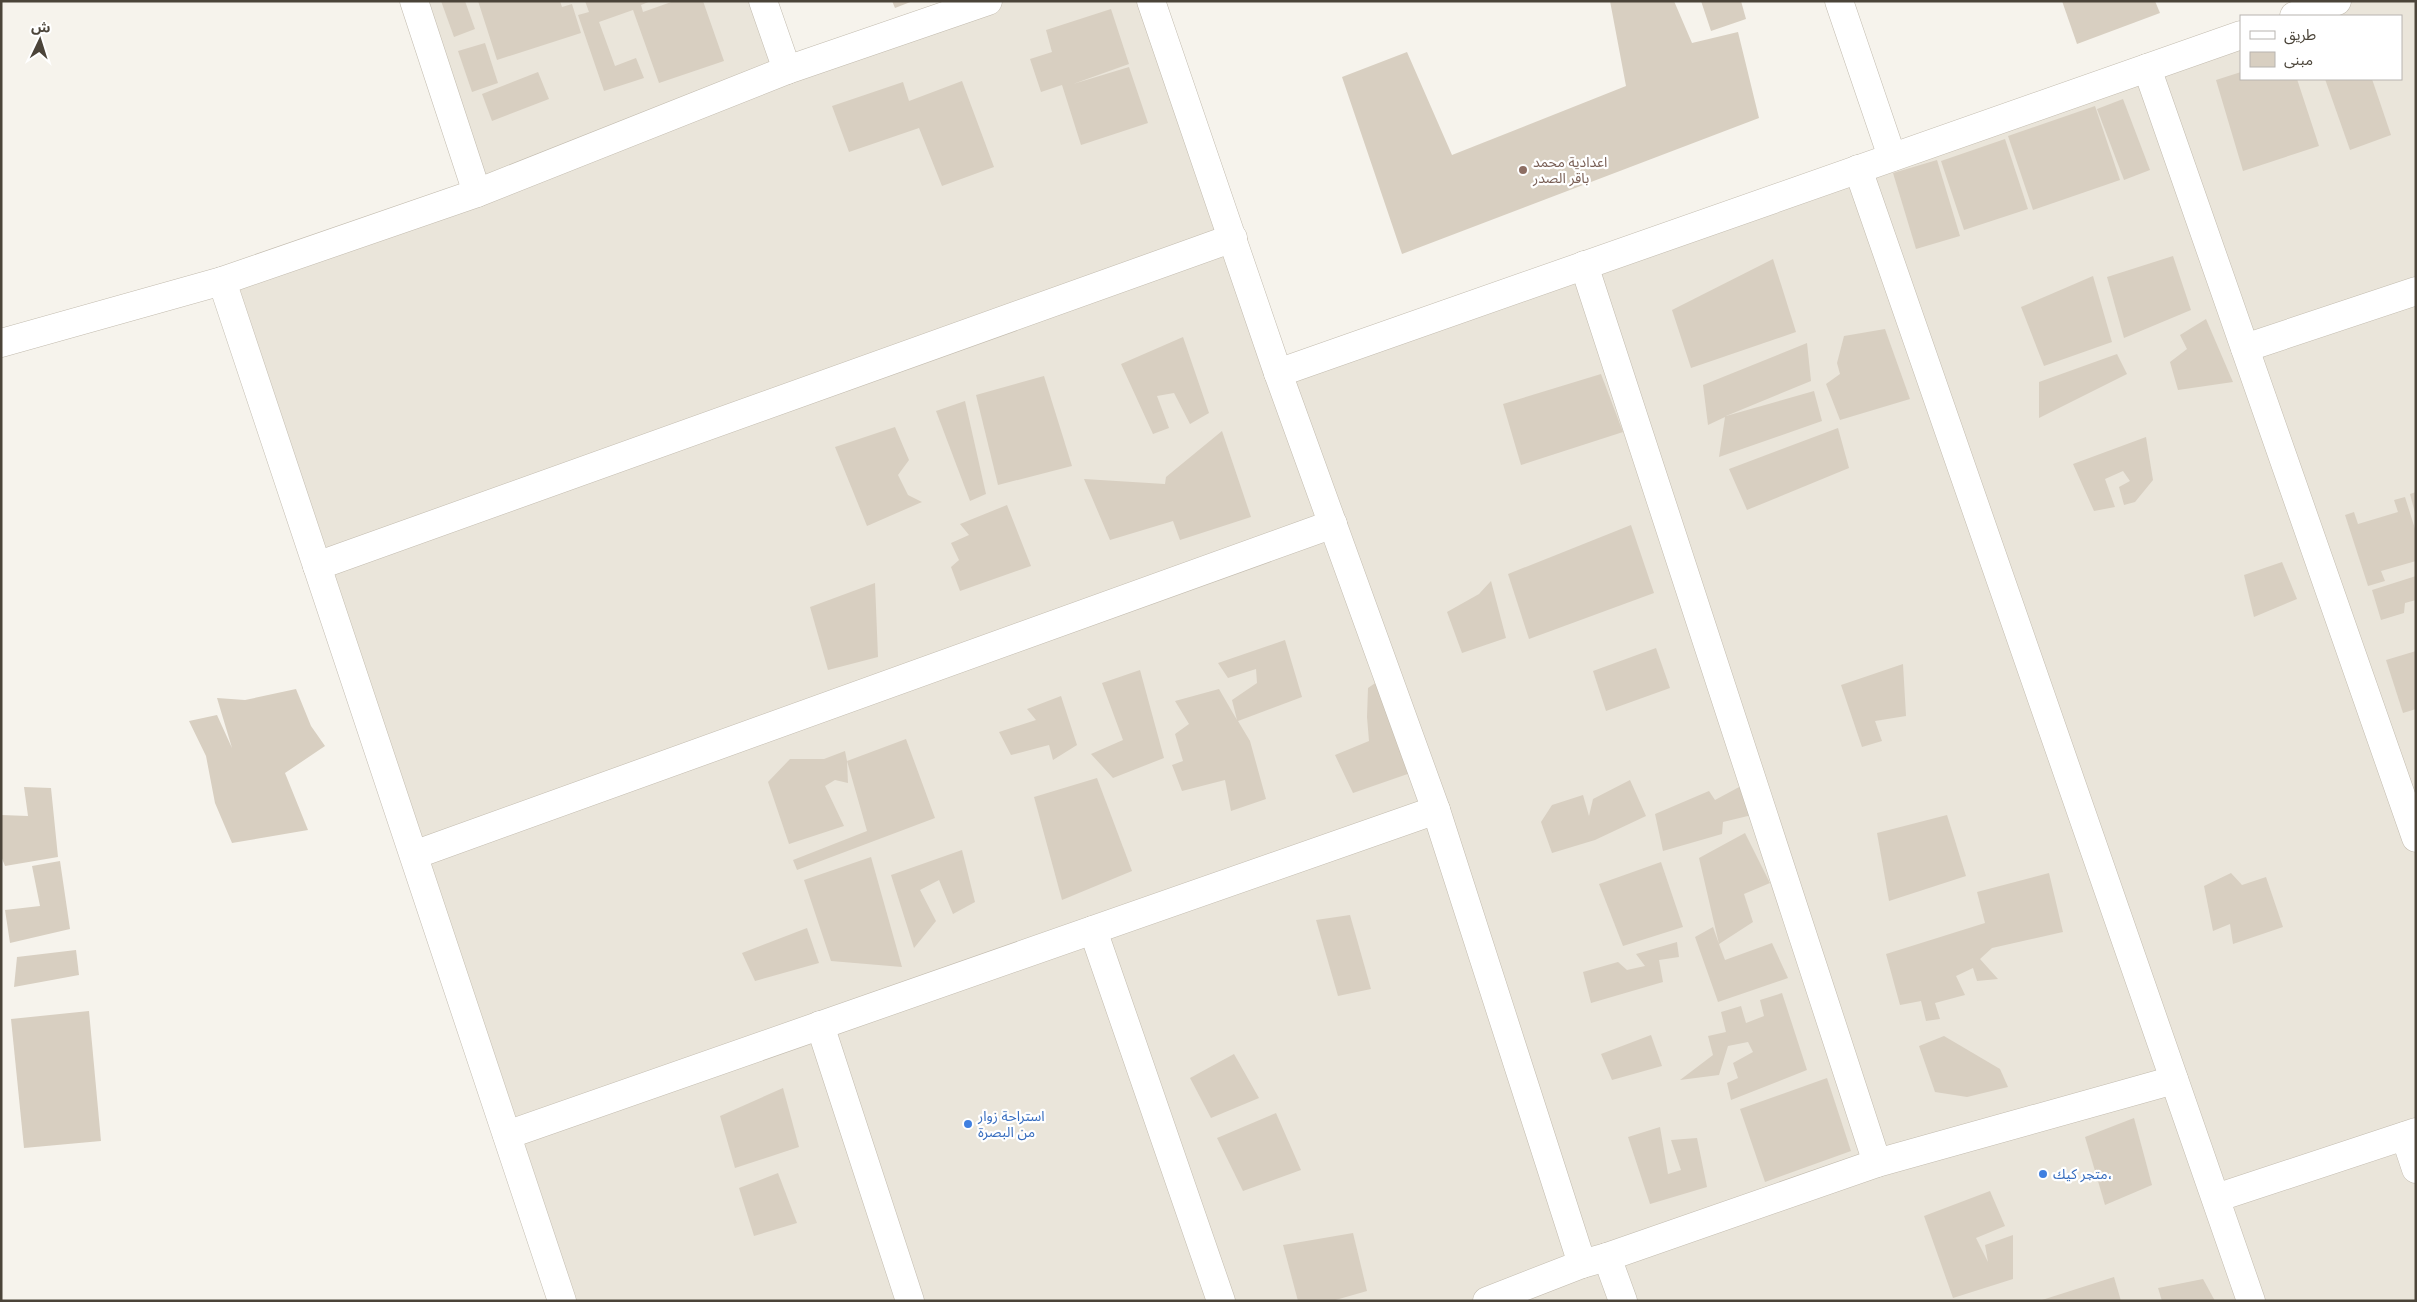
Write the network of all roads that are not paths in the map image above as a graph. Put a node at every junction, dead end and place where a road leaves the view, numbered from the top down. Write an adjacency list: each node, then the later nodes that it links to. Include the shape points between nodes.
1 (414, 1): 13 (street)
2 (763, 1): 10 (street)
3 (988, 1): 10 (street)
4 (1151, 1): 14 (street)
5 (1839, 1): 11 (street)
6 (2337, 1): 7 (street)
7 (2297, 15)
8 (2240, 35): 9 (street)
9 (2147, 68): 11 (street); 19 (street)
10 (787, 70): 13 (street)
11 (1892, 157): 12 (street)
12 (1858, 170): 15 (street); 28 (street)
13 (477, 193): 16 (street)
14 (1233, 238): 20 (street); 22 (street)
15 (1584, 265): 20 (street); 31 (street)
16 (222, 281): 18 (street); 22 (street)
17 (2416, 292): 19 (street)
18 (1, 343)
19 (2245, 348): 24 (street)
20 (1278, 373): 21 (street)
21 (1333, 524): 23 (street); 25 (street)
22 (317, 566): 25 (street)
23 (1436, 810): 26 (street); 34 (street)
24 (2416, 838)
25 (414, 855): 30 (street)
26 (1093, 930): 27 (street); 37 (street)
27 (820, 1025): 30 (street); 36 (street)
28 (2174, 1080): 31 (street); 33 (street)
29 (2410, 1134): 32 (street); 33 (street)
30 (507, 1135): 35 (street)
31 (1877, 1163): 34 (street)
32 (2416, 1169)
33 (2216, 1198): 40 (street)
34 (1595, 1260): 38 (street); 39 (street)
35 (562, 1301)
36 (910, 1301)
37 (1221, 1301)
38 (1487, 1301)
39 (1623, 1301)
40 (2251, 1301)

